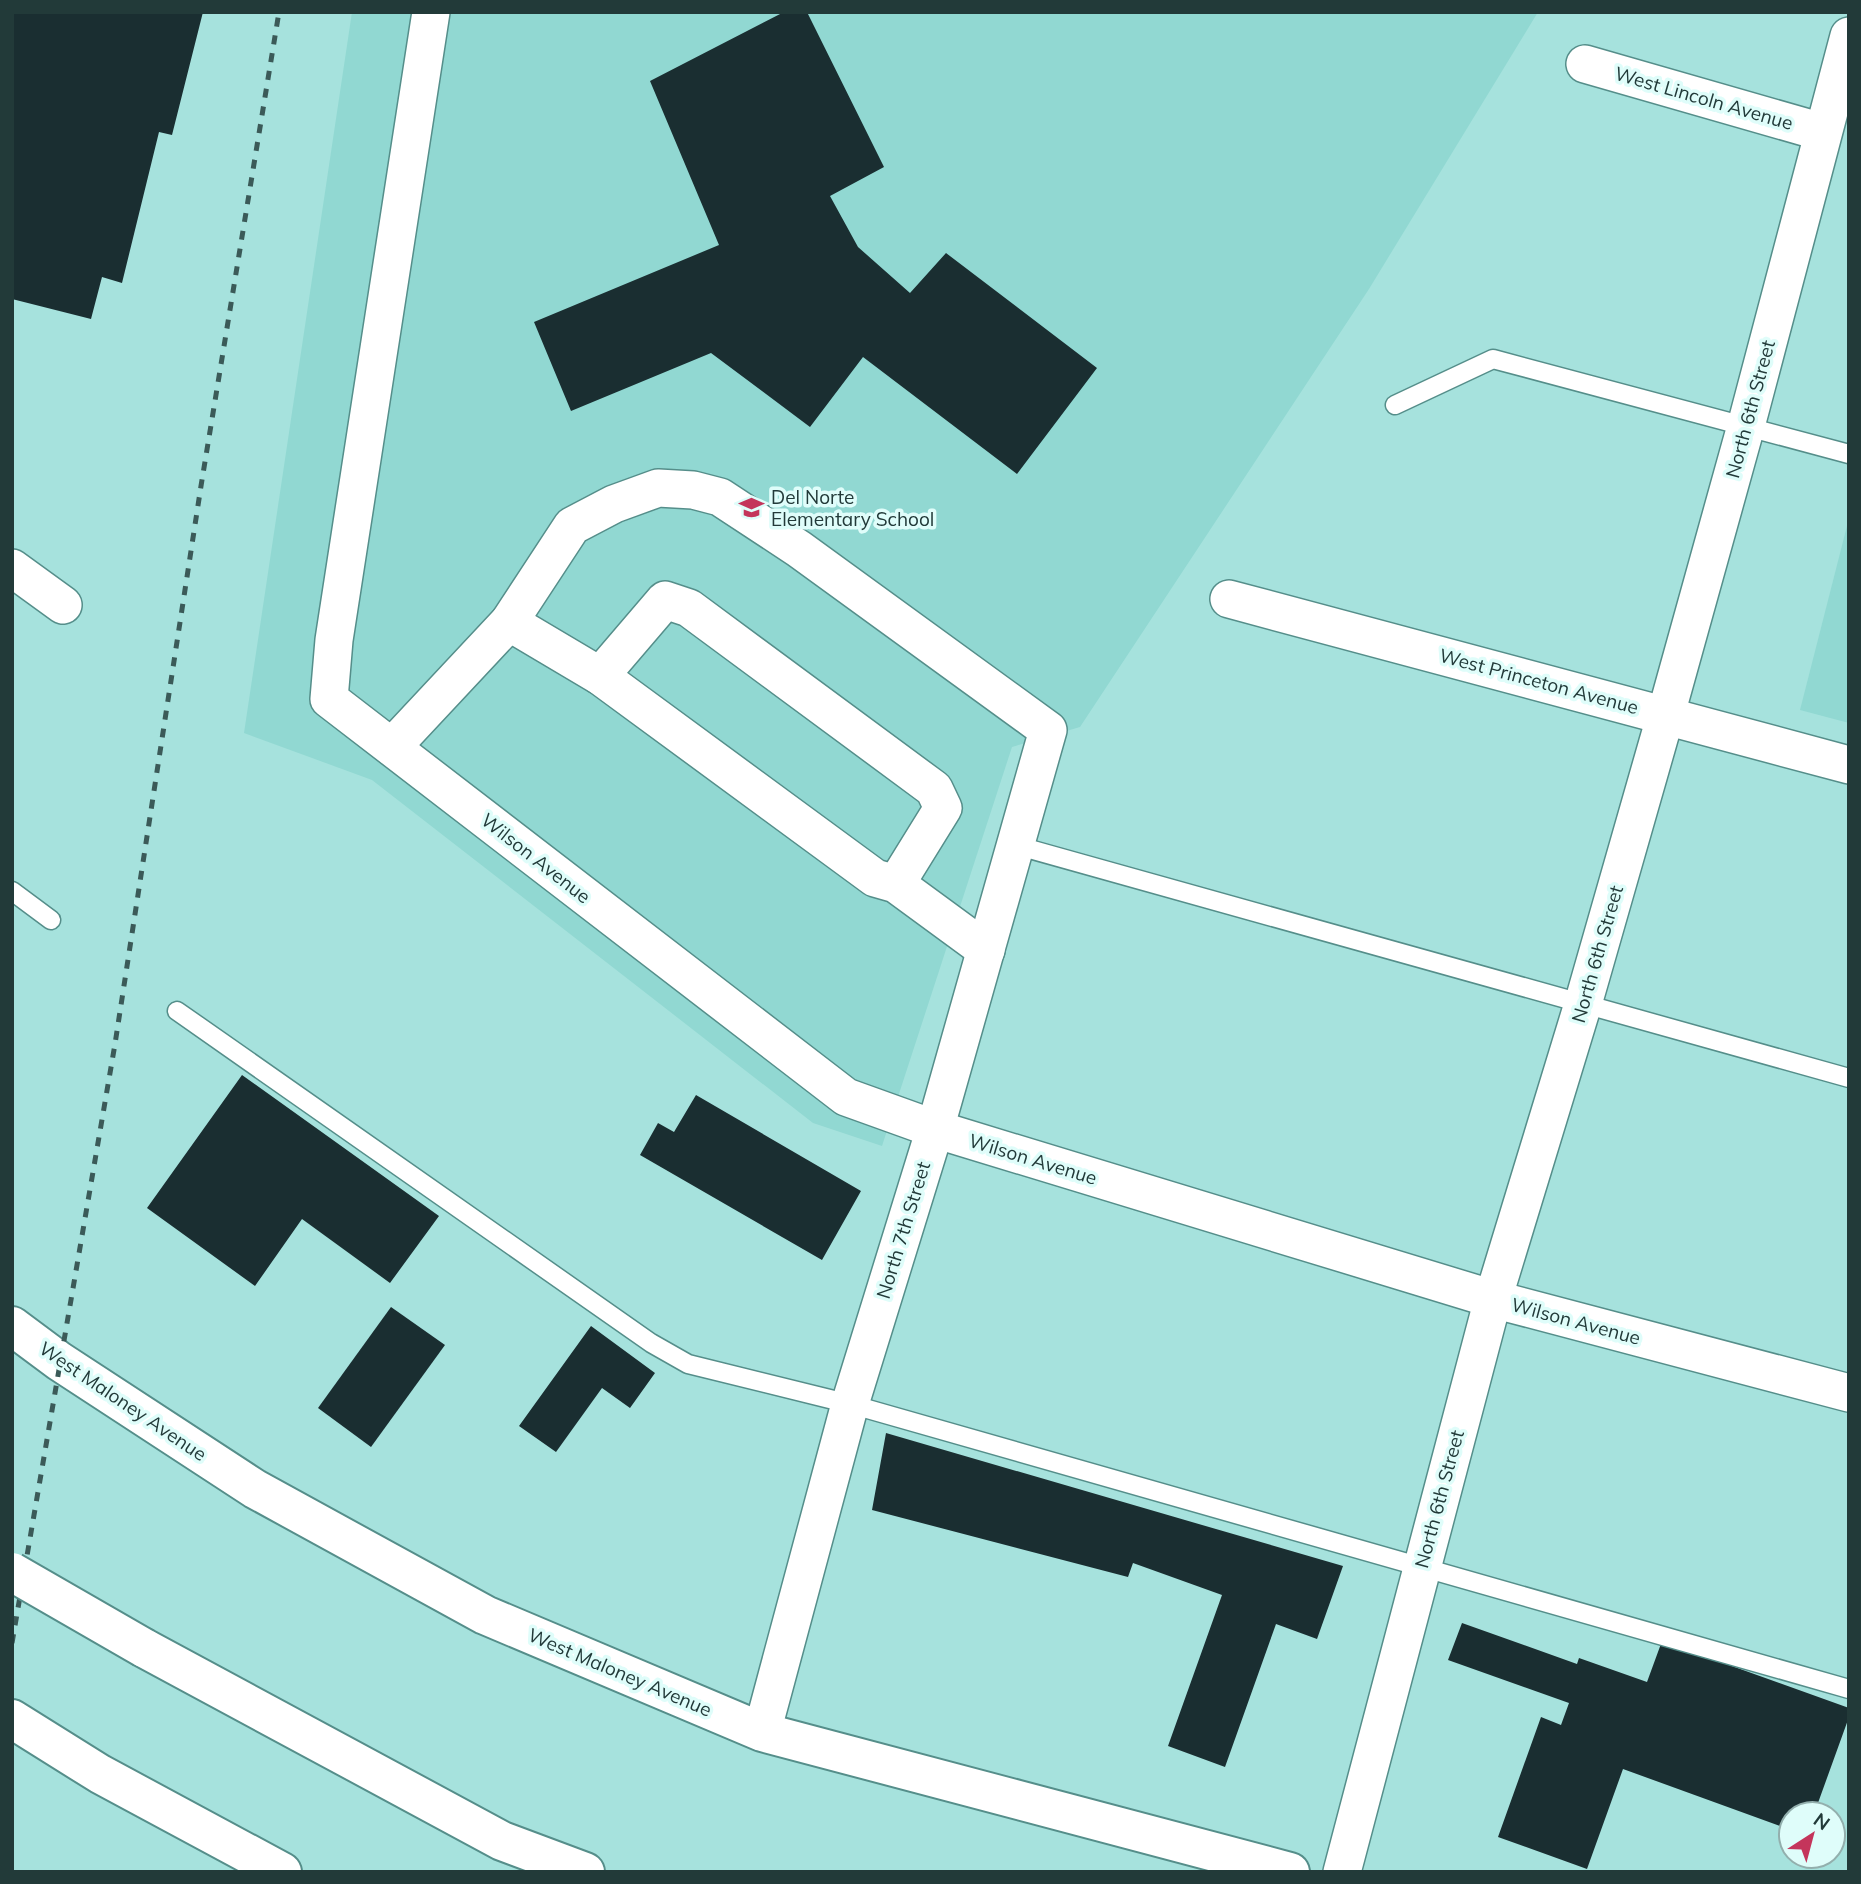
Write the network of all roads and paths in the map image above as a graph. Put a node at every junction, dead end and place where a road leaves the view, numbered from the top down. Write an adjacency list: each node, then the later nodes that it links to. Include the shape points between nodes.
1 (430, 12): 14 (street, Wilson Avenue, via 334,640 329,698)
2 (1849, 36): 4 (street, North 6th Street)
3 (1585, 64): 4 (street, West Lincoln Avenue)
4 (1822, 132): 6 (street, North 6th Street)
5 (1395, 405): 6 (lane, via 1493,359)
6 (1746, 426): 7 (lane); 13 (street, North 6th Street)
7 (1849, 454)
8 (12, 568): 10 (street)
9 (1229, 599): 13 (street, West Princeton Avenue)
10 (63, 605)
11 (509, 622): 12 (street); 14 (street); 16 (street, North 7th Street, via 572,526 658,488 720,497 1048,730)
12 (600, 676): 17 (street, via 875,878); 17 (street, via 665,600 689,608 934,789 943,808)
13 (1666, 714): 15 (street, West Princeton Avenue); 21 (street, North 6th Street)
14 (392, 747): 24 (street, Wilson Avenue, via 846,1097)
15 (1849, 765)
16 (1016, 845): 20 (street, North 7th Street); 21 (lane)
17 (897, 884): 20 (street)
18 (12, 891): 19 (lane)
19 (51, 920)
20 (986, 950): 24 (street, North 7th Street)
21 (1583, 1004): 23 (lane); 25 (street, North 6th Street)
22 (177, 1012): 28 (lane, via 651,1343 688,1364)
23 (1849, 1078)
24 (935, 1129): 25 (street, Wilson Avenue); 28 (street, North 7th Street)
25 (1493, 1299): 27 (street, Wilson Avenue); 29 (street, North 6th Street)
26 (12, 1326): 33 (main road, West Maloney Avenue, via 255,1489 485,1615)
27 (1849, 1393)
28 (850, 1404): 29 (lane); 33 (street, North 7th Street)
29 (1421, 1566): 31 (lane); 37 (street, North 6th Street)
30 (12, 1572): 35 (main road, bridge, via 502,1841)
31 (1849, 1689)
32 (12, 1719): 34 (main road, via 100,1774)
33 (762, 1732): 36 (main road, West Maloney Avenue)
34 (282, 1872)
35 (585, 1872)
36 (1290, 1872)
37 (1342, 1872)

